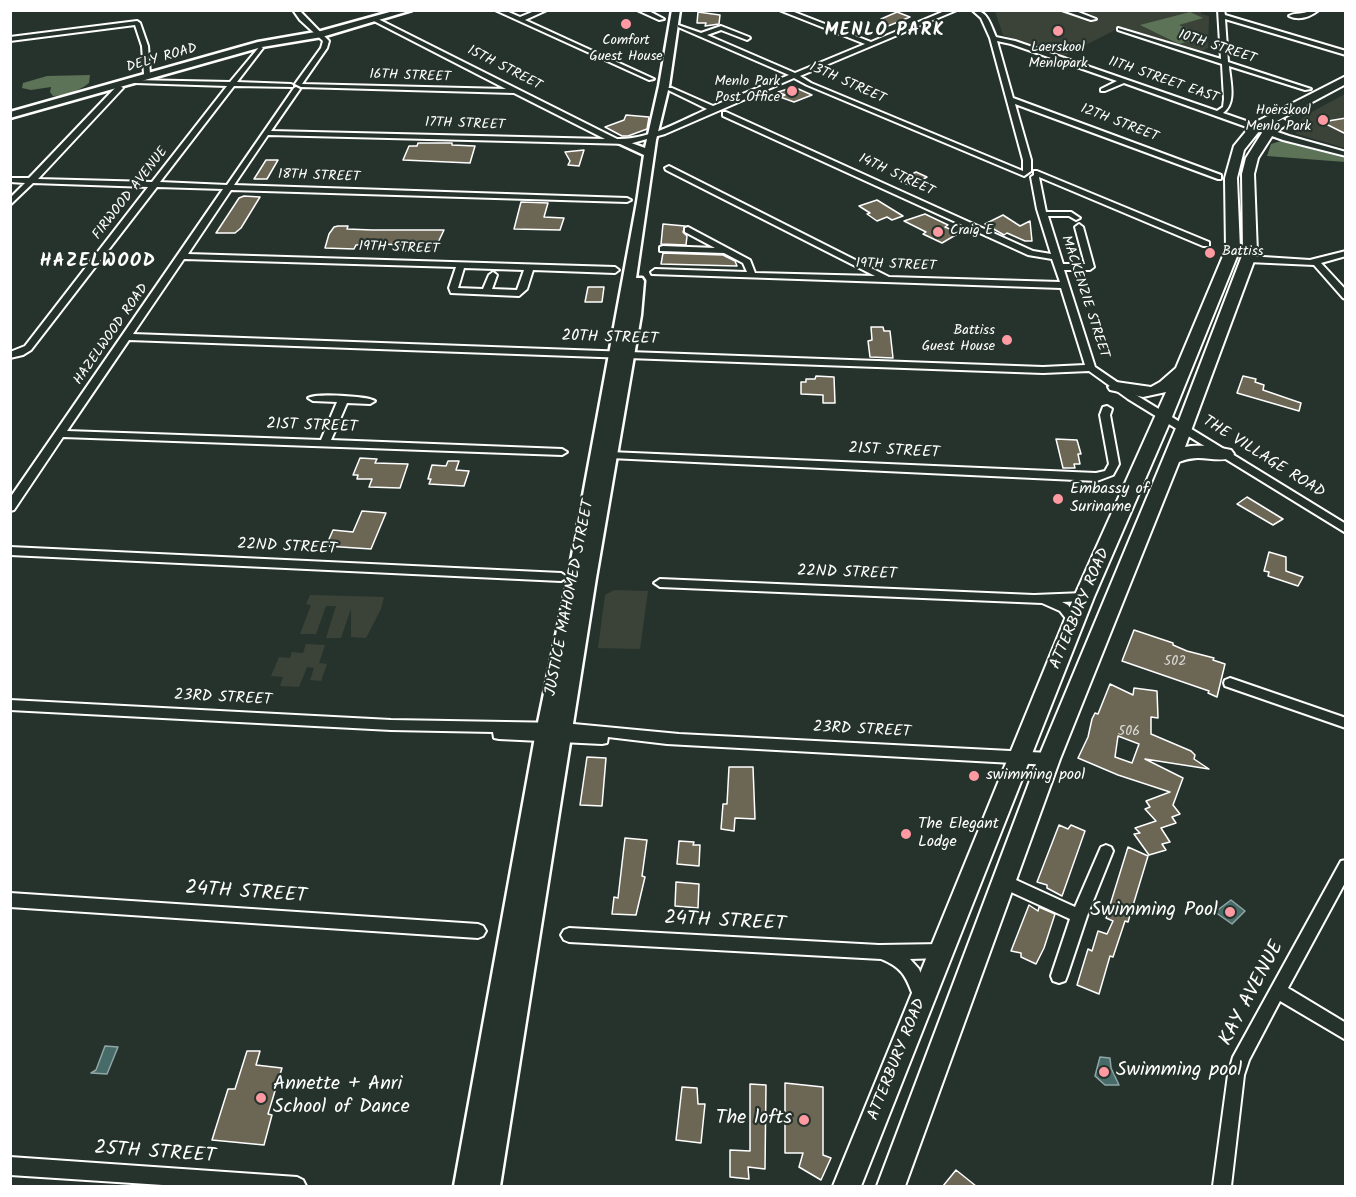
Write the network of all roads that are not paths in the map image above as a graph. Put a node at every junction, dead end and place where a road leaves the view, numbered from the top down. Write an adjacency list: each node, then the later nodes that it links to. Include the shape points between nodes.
1 (296, 10): 24 (street)
2 (498, 10): 20 (street)
3 (544, 10): 20 (street)
4 (640, 10): 17 (street)
5 (676, 10): 55 (main road, JUSTICE MAHOMED STREET)
6 (683, 10): 22 (main road, JUSTICE MAHOMED STREET)
7 (782, 10): 29 (street)
8 (954, 10): 15 (street, 17TH STREET)
9 (975, 10): 27 (street, MACKENZIE STREET, via 984,17)
10 (1065, 10): 18 (street)
11 (1316, 10): 16 (street, via 1306,16)
12 (401, 12): 19 (main road)
13 (927, 12): 15 (street)
14 (1221, 13): 32 (street); 33 (street)
15 (939, 16): 29 (street, 17TH STREET)
16 (1292, 16)
17 (661, 19)
18 (1093, 19)
19 (376, 20): 21 (main road); 24 (main road); 47 (street, 15TH STREET)
20 (519, 20): 36 (street)
21 (357, 26): 24 (main road); 31 (main road, via 338,34)
22 (680, 26): 25 (street, 13TH STREET); 43 (main road, JUSTICE MAHOMED STREET)
23 (1120, 29): 33 (street, 10TH STREET)
24 (320, 33): 31 (street, via 326,41); 35 (main road, DELY ROAD, via 261,44)
25 (697, 34): 26 (street, via 721,28); 34 (street, 13TH STREET)
26 (747, 38)
27 (993, 38): 39 (street, 11TH STREET EAST); 48 (street, MACKENZIE STREET)
28 (10, 39): 35 (street, via 137,23)
29 (871, 44): 34 (street, 17TH STREET)
30 (260, 48): 40 (street, FIRWOOD AVENUE)
31 (324, 48): 41 (street, HAZELWOOD ROAD)
32 (1346, 53)
33 (1225, 63): 44 (street, 10TH STREET); 52 (street, via 1228,101)
34 (795, 76): 49 (street, 17TH STREET); 60 (street, 13TH STREET)
35 (152, 77): 38 (main road, DELY ROAD); 40 (street, 16TH STREET); 42 (main road, DELY ROAD)
36 (651, 79)
37 (1346, 79): 53 (main road, ATTERBURY ROAD)
38 (135, 81): 42 (main road); 42 (main road, DELY ROAD)
39 (1123, 81): 46 (street); 52 (street, 11TH STREET EAST)
40 (232, 84): 41 (street, 16TH STREET); 66 (street, FIRWOOD AVENUE)
41 (297, 86): 47 (street, 16TH STREET); 54 (street, HAZELWOOD ROAD)
42 (108, 89): 50 (main road, DELY ROAD); 65 (street)
43 (670, 89): 49 (street); 55 (main road, JUSTICE MAHOMED STREET)
44 (1307, 89)
45 (1346, 89): 53 (main road, ATTERBURY ROAD)
46 (1103, 90)
47 (518, 91): 56 (street, 15TH STREET)
48 (1009, 99): 59 (street, MACKENZIE STREET); 63 (street, 12TH STREET)
49 (713, 109): 55 (street, 17TH STREET)
50 (10, 112)
51 (726, 114): 78 (street, 14TH STREET, via 1031,253)
52 (1218, 114): 53 (street, 11TH STREET EAST)
53 (1262, 129): 58 (street, 11TH STREET EAST); 76 (main road, ATTERBURY ROAD, via 1248,174); 94 (main road, ATTERBURY ROAD, via 1238,149 1233,162 1233,249)
54 (265, 133): 56 (street, 17TH STREET); 67 (street, HAZELWOOD ROAD)
55 (657, 134): 56 (street, 17TH STREET); 57 (main road, JUSTICE MAHOMED STREET); 93 (main road, JUSTICE MAHOMED STREET)
56 (620, 143): 57 (main road)
57 (648, 153): 93 (main road, JUSTICE MAHOMED STREET)
58 (1346, 154)
59 (1027, 159): 60 (street); 62 (street, MACKENZIE STREET)
60 (1001, 164): 62 (street, 13TH STREET)
61 (669, 168): 87 (street)
62 (1032, 176): 70 (street, MACKENZIE STREET); 71 (street)
63 (1218, 177)
64 (10, 180): 65 (street, 18TH STREET)
65 (31, 181): 66 (street, 18TH STREET); 69 (street)
66 (155, 185): 67 (street, 18TH STREET); 92 (street, FIRWOOD AVENUE, via 34,341)
67 (229, 188): 68 (street, 18TH STREET); 77 (street, HAZELWOOD ROAD)
68 (627, 200)
69 (10, 203)
70 (1043, 214): 78 (street, MACKENZIE STREET); 82 (street, via 1071,214 1090,267)
71 (1206, 244)
72 (663, 249): 73 (street)
73 (691, 250): 74 (street); 74 (street, via 690,231)
74 (727, 251): 86 (street, via 747,262)
75 (1346, 253): 79 (street)
76 (1249, 254): 79 (street); 102 (main road, ATTERBURY ROAD)
77 (182, 256): 80 (street, 19TH STREET); 91 (street, HAZELWOOD ROAD)
78 (1056, 257): 82 (street, MACKENZIE STREET)
79 (1316, 262): 90 (street)
80 (461, 265): 81 (street, 19TH STREET); 89 (street, via 453,290)
81 (529, 267): 83 (street, 19TH STREET); 89 (street, via 520,292)
82 (1059, 267): 88 (street, MACKENZIE STREET)
83 (615, 270)
84 (655, 272): 86 (street, 19TH STREET)
85 (492, 275): 89 (street)
86 (752, 275): 87 (street, 19TH STREET)
87 (889, 280): 88 (street, 19TH STREET)
88 (1065, 285): 95 (street, MACKENZIE STREET)
89 (487, 292)
90 (1346, 296)
91 (127, 337): 93 (street, 20TH STREET); 103 (street, HAZELWOOD ROAD)
92 (15, 354)
93 (622, 354): 95 (street, 20TH STREET, via 1043,370); 107 (main road, JUSTICE MAHOMED STREET); 120 (main road, JUSTICE MAHOMED STREET)
94 (1185, 365): 96 (main road, via 1168,385 1154,392); 101 (main road, ATTERBURY ROAD)
95 (1091, 368): 96 (street, MACKENZIE STREET)
96 (1116, 387): 101 (street, MACKENZIE STREET)
97 (313, 398): 98 (street)
98 (344, 399): 99 (street); 104 (street)
99 (370, 401)
100 (1107, 409): 107 (street, 21ST STREET, via 1113,464 1109,472 1097,477)
101 (1164, 417): 102 (street, THE VILLAGE ROAD); 114 (main road, ATTERBURY ROAD)
102 (1184, 428): 106 (street, THE VILLAGE ROAD); 108 (main road, ATTERBURY ROAD)
103 (60, 434): 104 (street, 21ST STREET); 109 (street, HAZELWOOD ROAD)
104 (325, 442): 105 (street, 21ST STREET)
105 (562, 452)
106 (1226, 454): 108 (main road, via 1191,450); 110 (street, THE VILLAGE ROAD)
107 (610, 455): 120 (main road, JUSTICE MAHOMED STREET)
108 (1171, 459): 122 (main road, ATTERBURY ROAD)
109 (10, 507)
110 (1346, 529)
111 (10, 551): 112 (street, 22ND STREET)
112 (561, 577)
113 (660, 583): 115 (street, 22ND STREET)
114 (1084, 597): 115 (street, 22ND STREET); 116 (main road, ATTERBURY ROAD)
115 (1034, 599): 116 (street, 22ND STREET, via 1060,605)
116 (1075, 622): 121 (main road, ATTERBURY ROAD)
117 (1230, 682): 119 (street)
118 (10, 705): 120 (street, 23RD STREET)
119 (1346, 723)
120 (554, 733): 121 (street, 23RD STREET); 138 (main road, JUSTICE MAHOMED STREET); 139 (main road, JUSTICE MAHOMED STREET)
121 (1020, 756): 122 (street, 23RD STREET); 130 (main road, ATTERBURY ROAD)
122 (1049, 759): 125 (main road, ATTERBURY ROAD)
123 (1106, 851): 127 (street)
124 (1346, 866): 133 (street, KAY AVENUE)
125 (1005, 882): 127 (street); 141 (main road, ATTERBURY ROAD)
126 (10, 900): 128 (street, 24TH STREET)
127 (1079, 916): 132 (street)
128 (478, 931)
129 (569, 935): 131 (street, 24TH STREET)
130 (942, 951): 131 (street, 24TH STREET); 134 (main road, ATTERBURY ROAD)
131 (879, 952): 134 (street, 24TH STREET, via 908,966 918,982)
132 (1059, 976)
133 (1277, 990): 135 (street); 142 (street, KAY AVENUE, via 1241,1057)
134 (922, 1000): 140 (main road, ATTERBURY ROAD)
135 (1346, 1032)
136 (10, 1166): 137 (street, 25TH STREET)
137 (297, 1186)
138 (466, 1186)
139 (488, 1186)
140 (847, 1186)
141 (891, 1186)
142 (1222, 1186)

